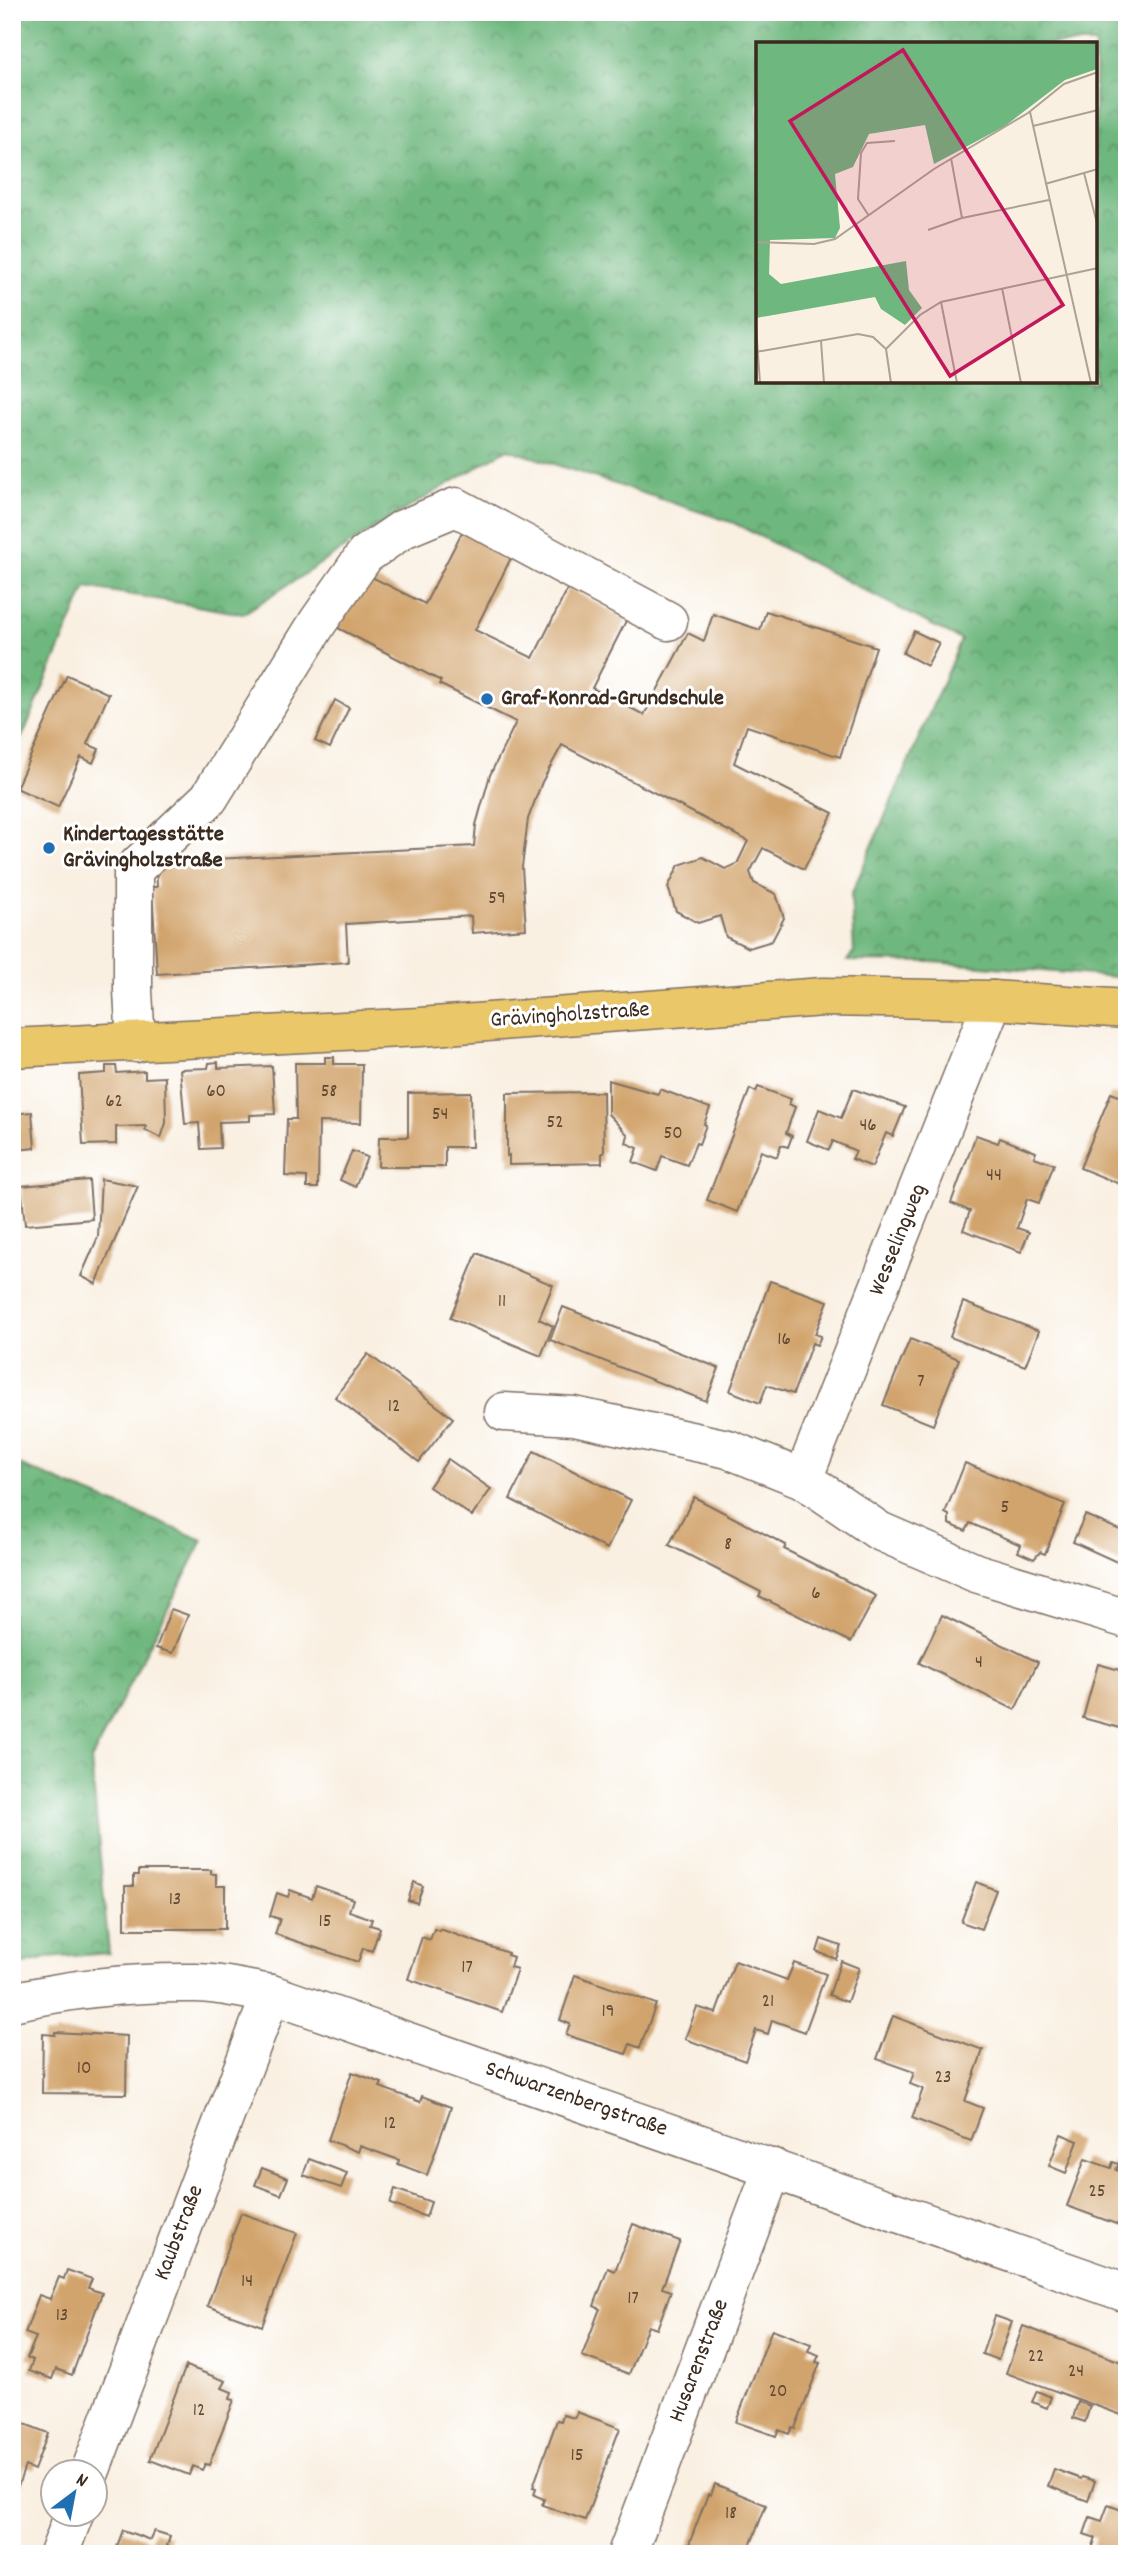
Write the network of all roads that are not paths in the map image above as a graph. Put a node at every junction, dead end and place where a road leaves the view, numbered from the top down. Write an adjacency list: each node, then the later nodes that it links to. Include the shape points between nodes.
1 (668, 621): 4 (street, via 456,507 403,529 365,555 209,798 133,870)
2 (993, 1000): 3 (main road, Grävingholzstraße); 4 (main road, Grävingholzstraße, via 823,997); 7 (street, Wesselingweg)
3 (1127, 1009)
4 (136, 1043): 5 (main road, Grävingholzstraße)
5 (12, 1048)
6 (504, 1412): 7 (street, via 574,1416 728,1448)
7 (803, 1479): 8 (street, via 879,1531 964,1567)
8 (1127, 1619)
9 (271, 1994): 10 (street, Schwarzenbergstraße, via 173,1983 61,1991); 11 (street, Schwarzenbergstraße); 13 (street, Kaubstraße)
10 (12, 2002)
11 (773, 2168): 12 (street, Schwarzenbergstraße); 16 (street, Husarenstraße)
12 (1127, 2293)
13 (95, 2458)
14 (69, 2528): 15 (street)
15 (59, 2554)
16 (627, 2554)

